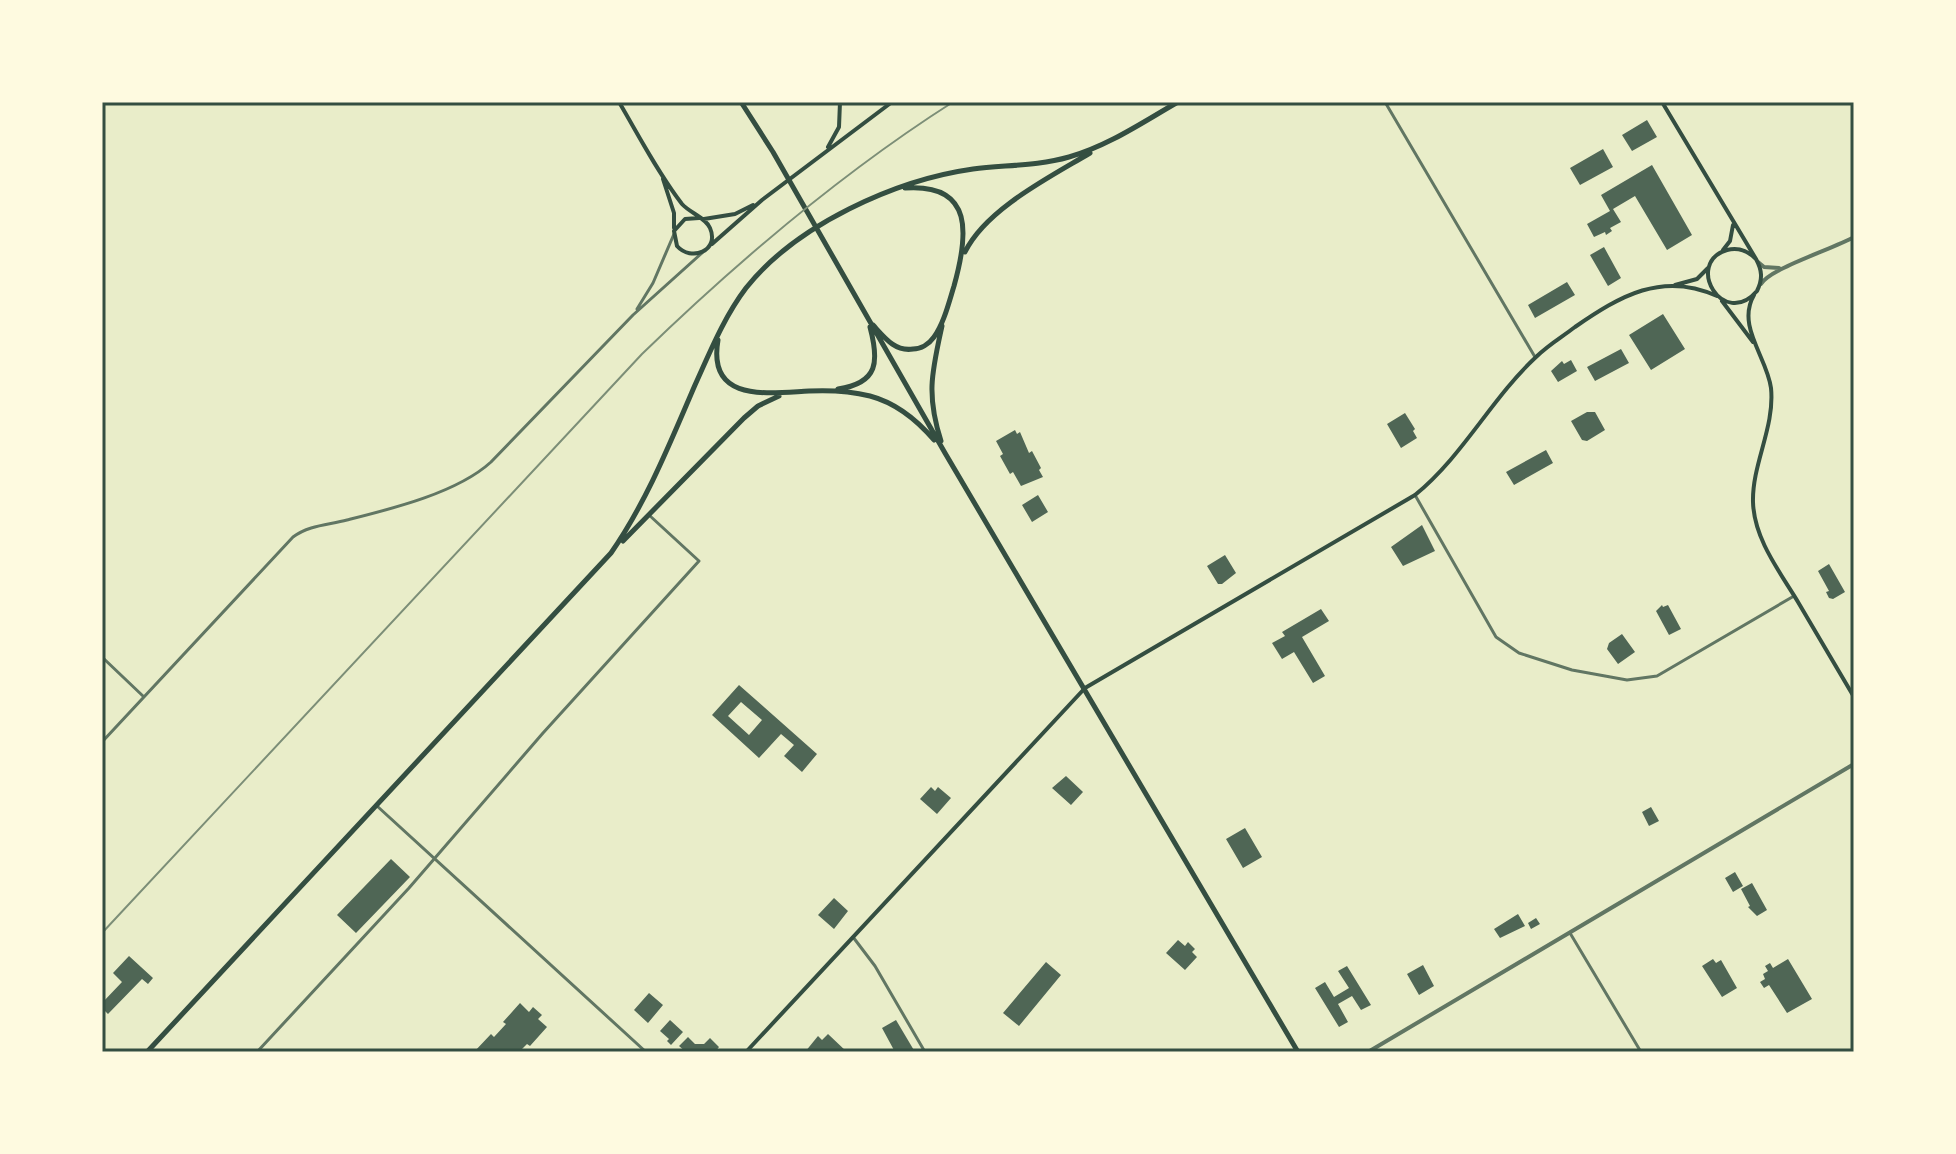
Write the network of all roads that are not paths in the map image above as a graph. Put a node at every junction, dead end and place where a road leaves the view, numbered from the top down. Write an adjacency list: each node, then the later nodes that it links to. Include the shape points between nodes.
1 (619, 102): 10 (main road)
2 (741, 102): 29 (main road)
3 (840, 102): 9 (main road, via 839,127)
4 (892, 102): 9 (main road)
5 (1178, 102): 8 (main road)
6 (1385, 102): 32 (street)
7 (1662, 102): 14 (main road)
8 (1104, 144): 11 (main road, via 1057,160 947,174); 21 (main road, via 988,222)
9 (824, 152): 12 (main road)
10 (661, 173): 13 (main road, via 685,207); 15 (main road, via 674,213)
11 (898, 188): 21 (main road, via 932,187 952,199 964,234); 30 (main road, via 837,216 775,258 744,291)
12 (762, 200): 13 (main road, via 735,214); 17 (main road)
13 (700, 218): 15 (main road, via 683,220); 17 (main road, via 712,232)
14 (1733, 223): 18 (main road, via 1730,241); 19 (main road)
15 (674, 232): 17 (main road, via 684,253); 28 (street)
16 (1854, 237): 22 (street)
17 (706, 250): 28 (street)
18 (1719, 254): 19 (main road, via 1741,250); 20 (main road)
19 (1756, 259): 22 (street, via 1769,268); 23 (main road)
20 (1712, 262): 24 (main road, via 1697,279); 26 (main road, via 1708,280)
21 (960, 263): 27 (main road)
22 (1785, 267): 23 (street, via 1767,275)
23 (1760, 285): 25 (main road)
24 (1669, 286): 26 (main road); 32 (main road, via 1622,297)
25 (1754, 295): 26 (main road, via 1738,303); 31 (main road, via 1747,315)
26 (1719, 297): 31 (main road)
27 (946, 310): 29 (main road, via 932,340 912,350 897,347); 35 (main road, via 930,396)
28 (633, 315): 42 (street, via 472,478 293,537)
29 (867, 319): 33 (main road, via 876,349 874,368 857,385); 35 (main road)
30 (720, 331): 34 (main road, via 717,363 728,381 754,393); 38 (main road, via 650,489)
31 (1758, 349): 39 (main road, via 1769,376 1771,403 1753,501 1764,544)
32 (1535, 357): 36 (main road, via 1449,464)
33 (827, 391): 34 (main road); 35 (main road, via 868,396 897,407)
34 (787, 393): 37 (main road, via 744,418)
35 (945, 453): 41 (main road)
36 (1415, 495): 39 (street, via 1496,637 1519,653 1572,670 1627,680 1657,676); 41 (main road)
37 (649, 515): 38 (main road); 47 (street, via 699,561)
38 (611, 553): 46 (main road)
39 (1794, 596): 43 (main road)
40 (102, 657): 42 (street)
41 (1085, 688): 49 (main road); 55 (main road)
42 (144, 697): 44 (street)
43 (1854, 697)
44 (102, 742)
45 (1854, 764): 48 (street)
46 (376, 805): 47 (street); 50 (main road)
47 (434, 858): 51 (street); 52 (street)
48 (1570, 933): 56 (street); 57 (street)
49 (853, 937): 53 (main road); 54 (street)
50 (147, 1052)
51 (257, 1052)
52 (646, 1052)
53 (746, 1052)
54 (925, 1052)
55 (1298, 1052)
56 (1368, 1052)
57 (1641, 1052)

